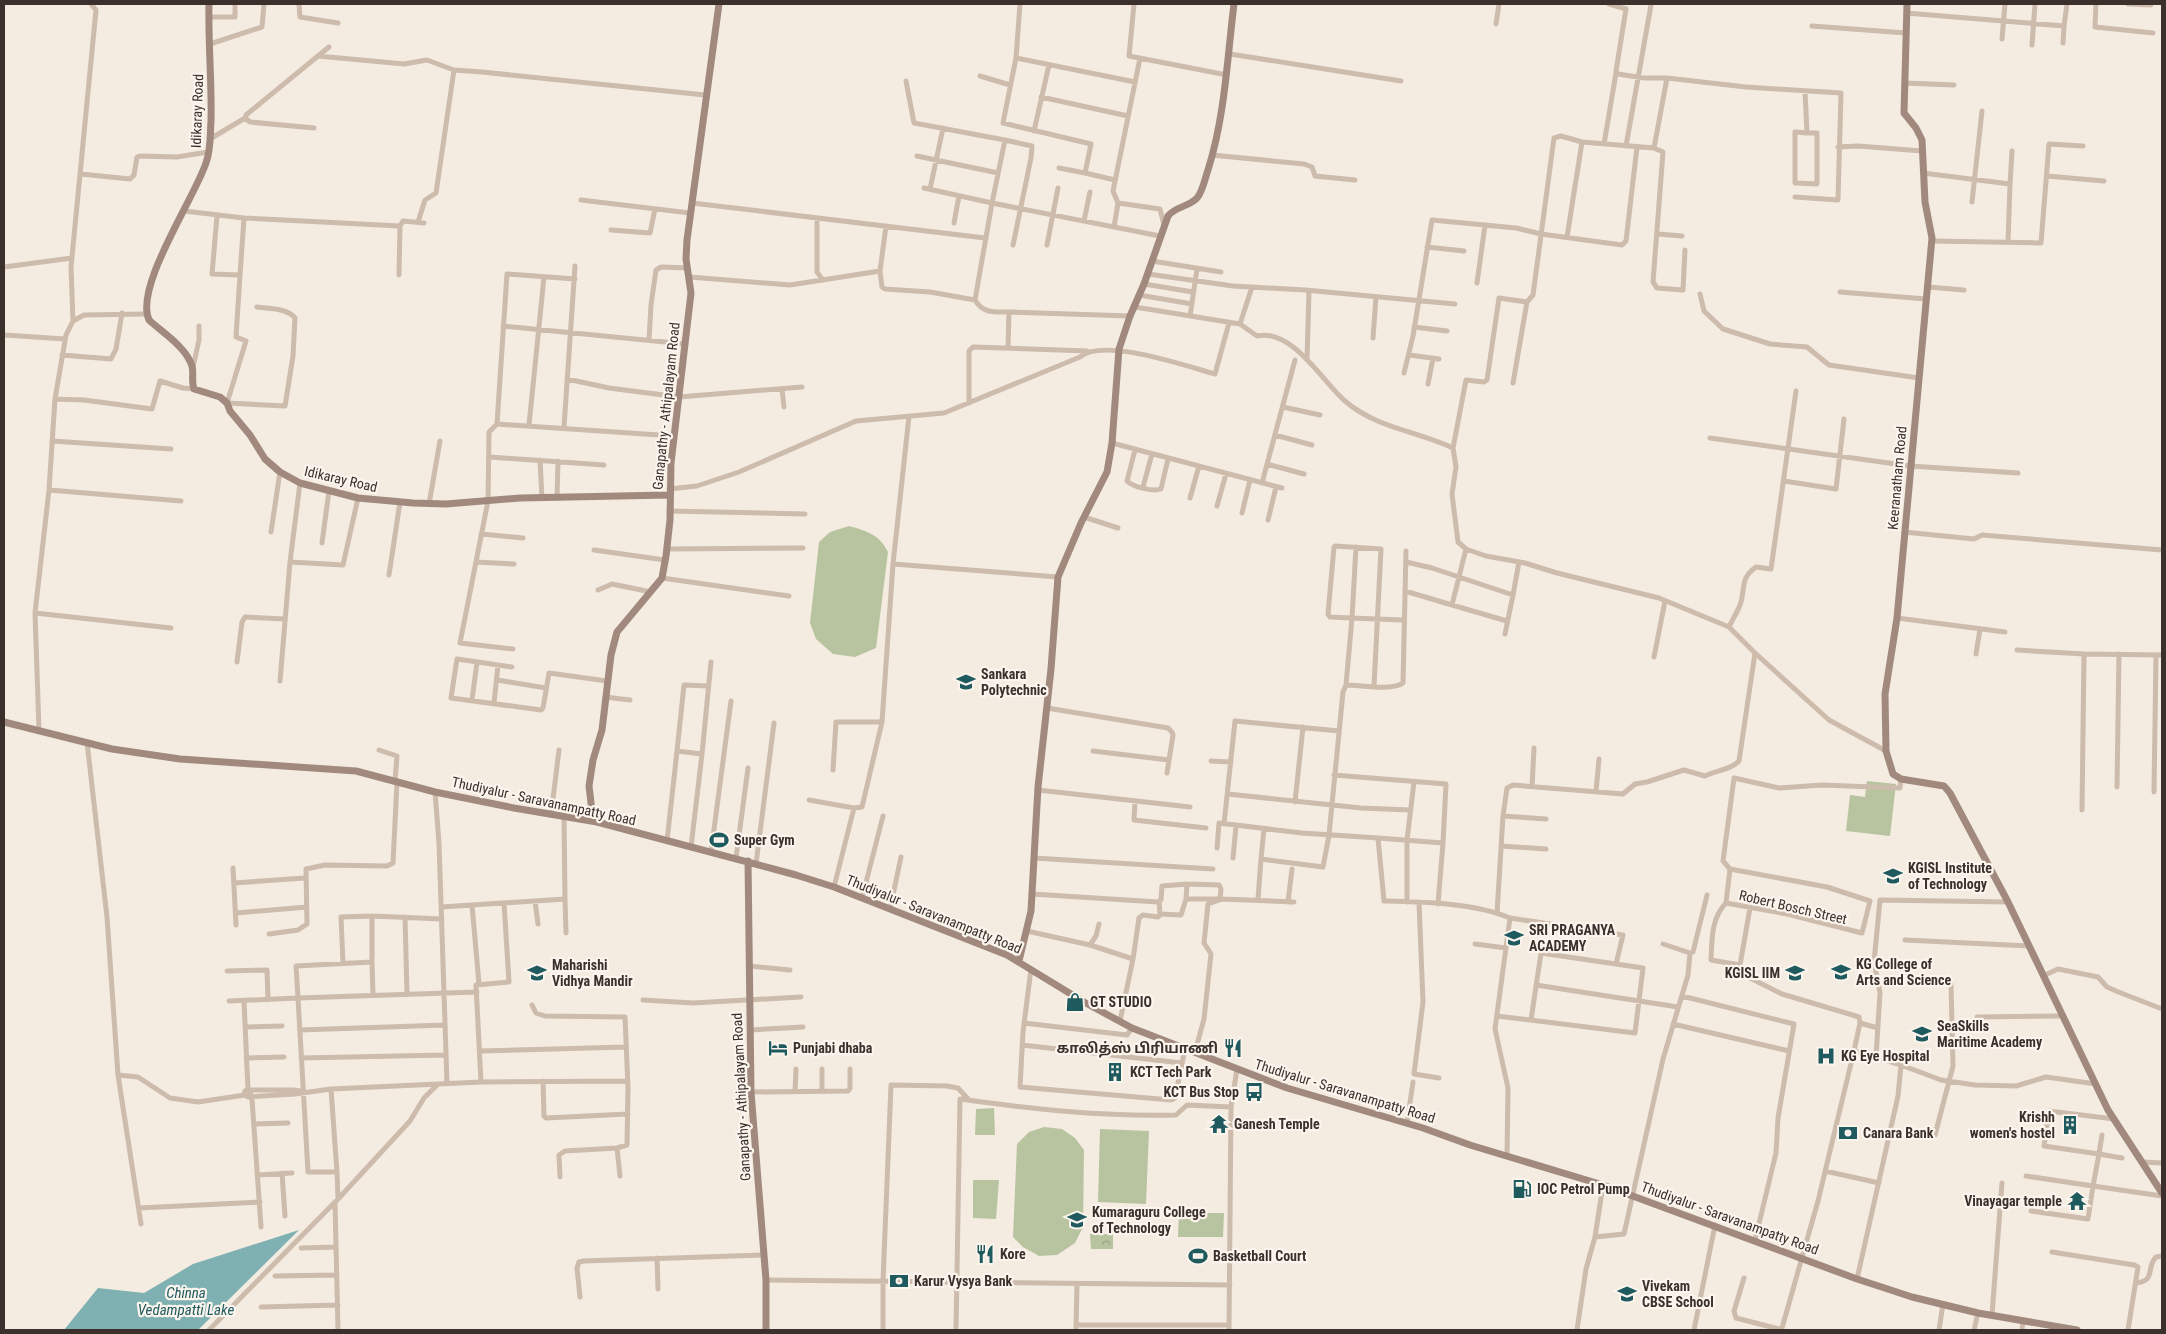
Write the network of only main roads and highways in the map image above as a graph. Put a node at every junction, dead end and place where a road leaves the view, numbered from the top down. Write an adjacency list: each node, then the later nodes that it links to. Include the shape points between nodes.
1 (209, 4): 5 (main road, Idikaray Road, via 212,85 207,162 157,264 146,314 187,355 193,367 194,389 227,402 265,459 280,472 300,483 358,498 429,504)
2 (719, 4): 5 (main road, Ganapathy - Athipalayam Road, via 690,213 686,258 691,293)
3 (1234, 4): 9 (main road, via 1227,75 1212,155 1196,199 1172,210 1164,225 1130,316 1119,349 1107,472 1058,577 1038,790 1032,894)
4 (1907, 4): 10 (main road, Keeranatham Road, via 1904,113 1922,140 1925,202 1932,241 1897,618 1885,694 1886,751 1893,774 1902,779 1944,786 2008,902 2114,1119)
5 (669, 492): 7 (main road, Ganapathy - Athipalayam Road, via 667,549 662,578 617,632 610,655 602,730 589,786)
6 (4, 722): 7 (main road, Thudiyalur - Saravanampatty Road, via 112,749 180,758 356,771 435,792)
7 (597, 822): 8 (main road, Thudiyalur - Saravanampatty Road)
8 (748, 861): 9 (main road, Thudiyalur - Saravanampatty Road, via 834,887); 12 (main road, Ganapathy - Athipalayam Road, via 751,1092 766,1280)
9 (1019, 961): 11 (main road, Thudiyalur - Saravanampatty Road, via 1132,1028 1287,1088 1603,1185 1857,1280 1912,1297)
10 (2162, 1195)
11 (2045, 1327): 13 (main road, Thudiyalur - Saravanampatty Road)
12 (766, 1330)
13 (2077, 1330)

